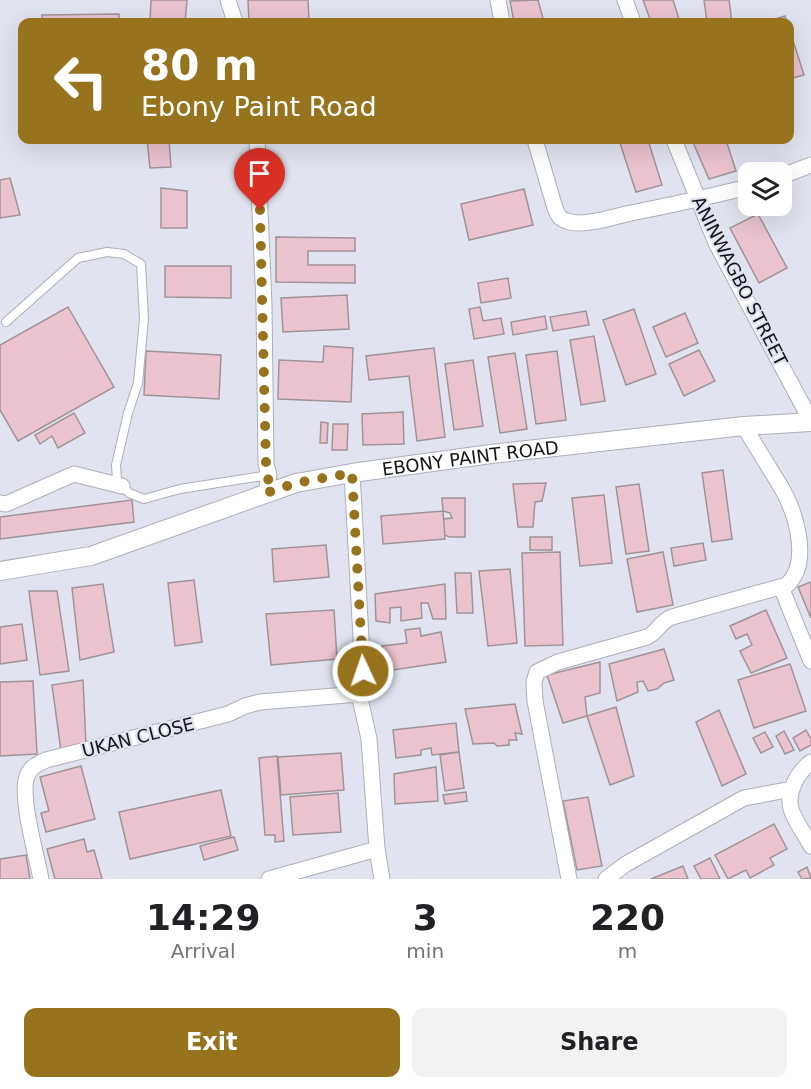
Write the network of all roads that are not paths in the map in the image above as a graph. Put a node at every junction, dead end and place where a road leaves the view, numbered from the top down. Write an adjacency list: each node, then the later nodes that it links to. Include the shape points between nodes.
1 (228, 0): 4 (street)
2 (498, 0): 5 (street)
3 (626, 0): 6 (street)
4 (234, 18)
5 (501, 18)
6 (632, 18)
7 (256, 144): 18 (street)
8 (536, 144): 13 (street, via 558,217 567,221 599,220)
9 (676, 144): 13 (street, ANINWAGBO STREET)
10 (811, 165): 11 (street)
11 (792, 172)
12 (738, 190): 13 (street)
13 (697, 200): 15 (street, ANINWAGBO STREET)
14 (6, 322): 19 (lane, via 78,258 107,252 124,254 141,264 144,320 138,382 116,465 117,480)
15 (811, 421): 16 (street, EBONY PAINT ROAD)
16 (744, 426): 17 (street, EBONY PAINT ROAD); 23 (street, via 798,513 810,544 805,573)
17 (352, 473): 20 (street, EBONY PAINT ROAD); 25 (street, via 364,693)
18 (269, 475): 19 (lane, via 180,489 144,499 129,494); 20 (street)
19 (122, 486): 21 (street, via 74,474 6,504)
20 (266, 493): 22 (street, EBONY PAINT ROAD, via 91,556)
21 (0, 503)
22 (0, 572)
23 (781, 587): 24 (street); 33 (street, via 672,616 647,638 558,662 537,672 535,701)
24 (811, 661)
25 (358, 694): 29 (street, via 369,739); 30 (street, UKAN CLOSE, via 260,702 216,718 35,765 28,773 24,789)
26 (811, 762): 27 (street)
27 (792, 789): 28 (street, via 791,811); 34 (street, via 744,798)
28 (811, 846)
29 (377, 849): 31 (street); 32 (street)
30 (41, 879)
31 (269, 879)
32 (381, 879)
33 (569, 879)
34 (606, 879)

